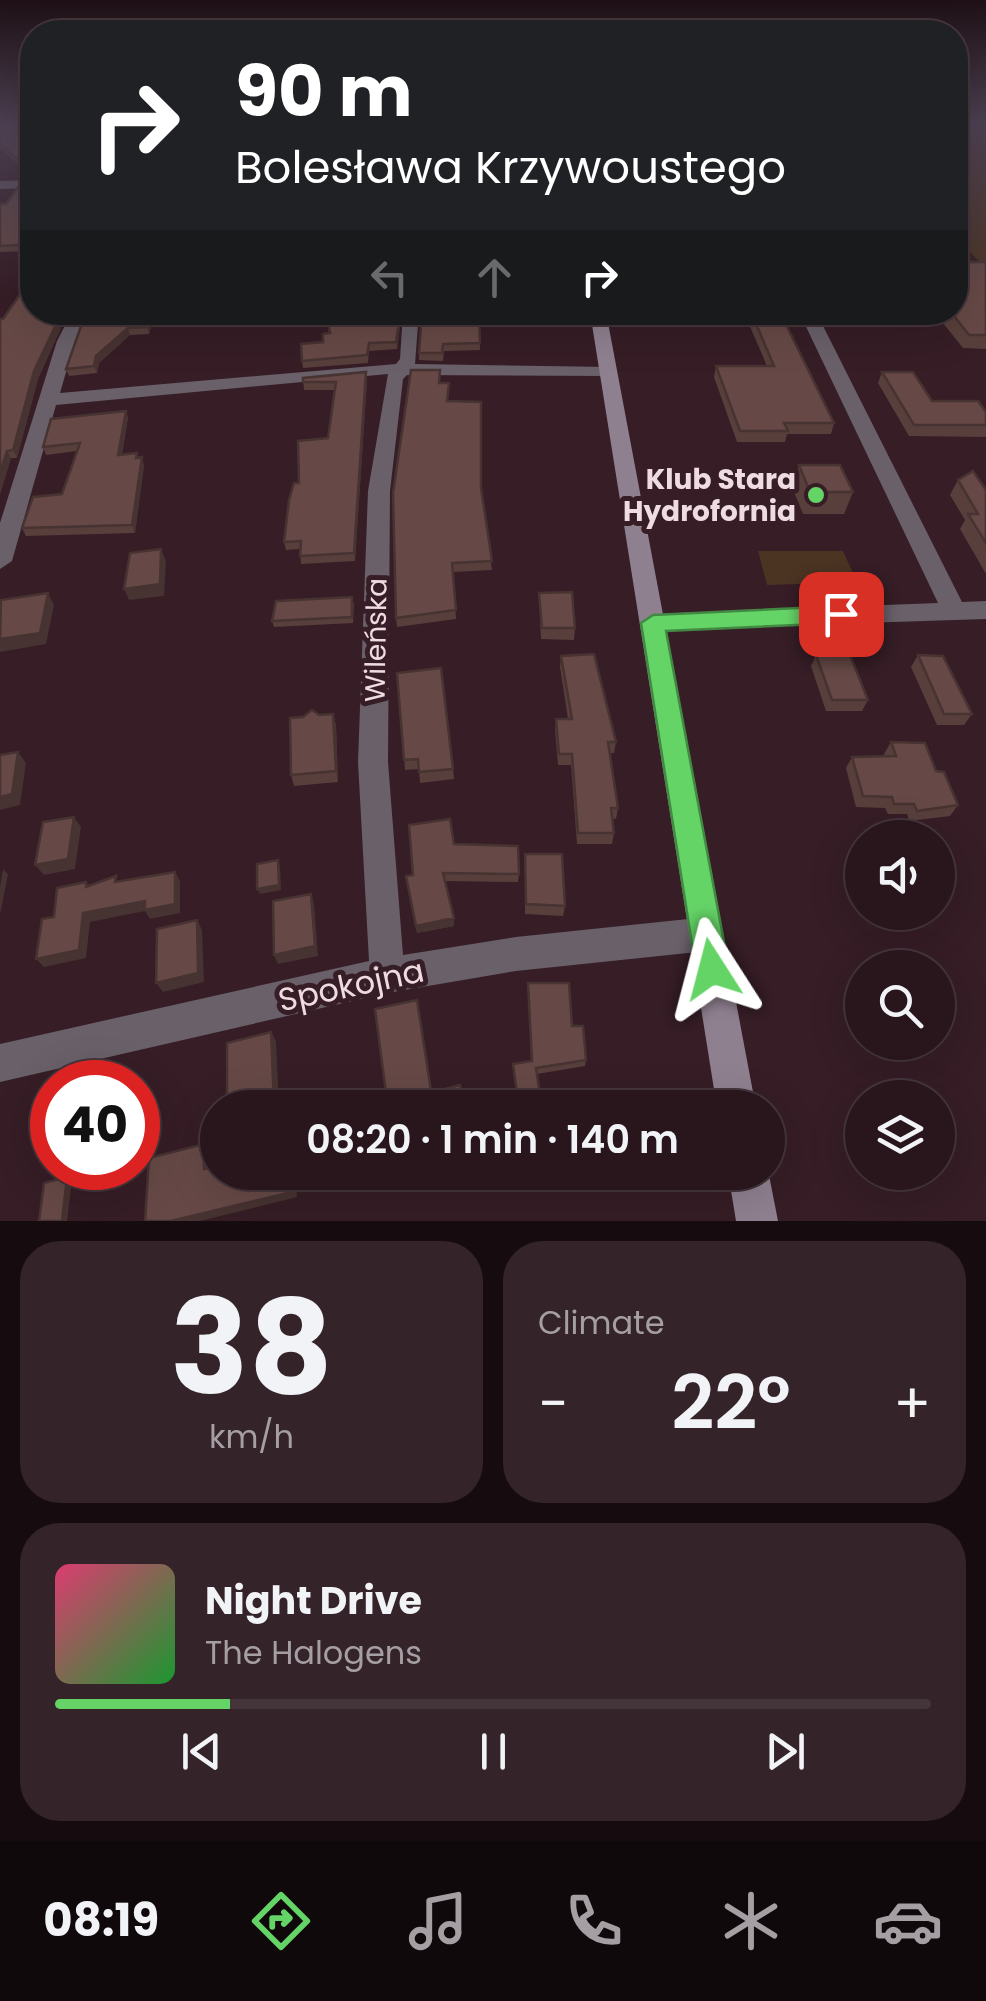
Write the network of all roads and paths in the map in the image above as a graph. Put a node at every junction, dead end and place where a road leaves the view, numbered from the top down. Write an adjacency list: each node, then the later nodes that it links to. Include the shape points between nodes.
1 (75, 325): 7 (street)
2 (411, 325): 5 (street, Wileńska, via 410,359)
3 (600, 325): 6 (street)
4 (813, 325): 9 (street)
5 (399, 368): 6 (street); 7 (street); 13 (street, Wileńska, via 379,492 374,743)
6 (607, 371): 11 (street)
7 (48, 400): 8 (street)
8 (0, 561)
9 (954, 610): 10 (street); 11 (street)
10 (986, 610)
11 (653, 623): 12 (street)
12 (706, 934): 13 (street, Spokojna); 15 (street)
13 (387, 975): 14 (street, Spokojna)
14 (0, 1063)
15 (734, 1090)
16 (751, 1190): 17 (street)
17 (756, 1221)

